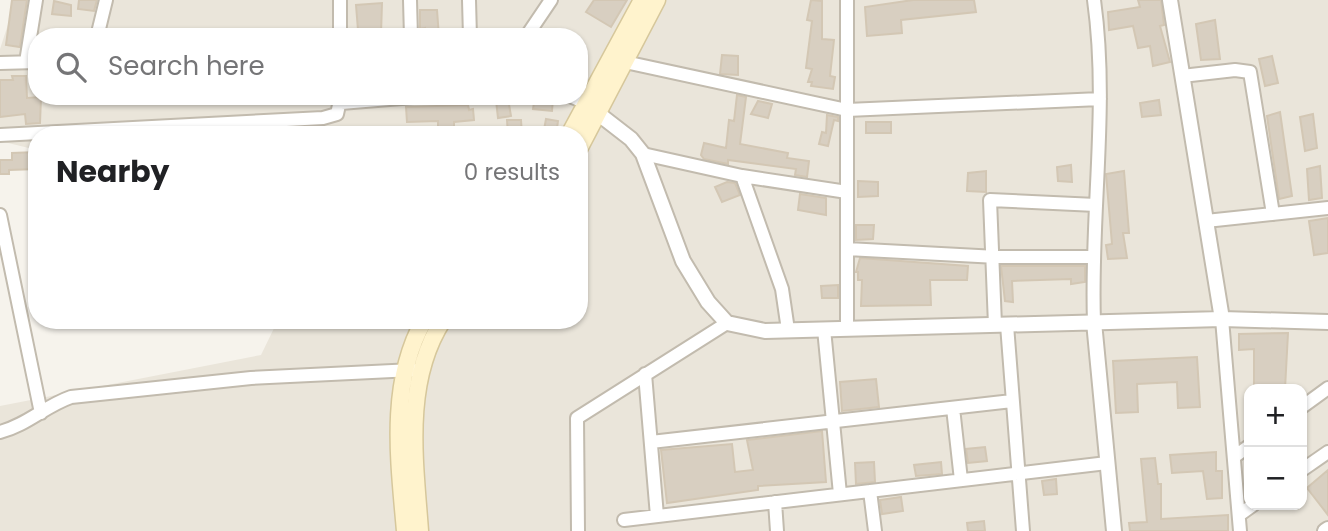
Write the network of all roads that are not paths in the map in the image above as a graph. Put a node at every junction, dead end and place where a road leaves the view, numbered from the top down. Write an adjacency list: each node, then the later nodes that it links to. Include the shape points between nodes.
1 (36, 0): 12 (street)
2 (106, 0): 13 (street)
3 (340, 0): 14 (street)
4 (410, 0): 15 (street)
5 (469, 0): 16 (street)
6 (551, 0): 17 (street)
7 (642, 0): 25 (main road)
8 (657, 0): 19 (main road)
9 (847, 0): 26 (street)
10 (1094, 0): 22 (street)
11 (1170, 0): 21 (street)
12 (34, 28)
13 (99, 28)
14 (340, 28)
15 (411, 28)
16 (470, 28)
17 (532, 28)
18 (28, 62): 20 (street)
19 (625, 62): 25 (main road); 26 (street)
20 (0, 63)
21 (1182, 76): 37 (street, via 1250,72); 39 (street)
22 (1100, 99): 26 (street); 35 (street)
23 (339, 105): 27 (street, via 337,114 323,118)
24 (586, 105): 25 (street)
25 (592, 108): 28 (main road); 29 (main road); 32 (street)
26 (848, 110): 34 (street)
27 (171, 126)
28 (577, 126)
29 (586, 126)
30 (28, 134): 31 (street)
31 (0, 135)
32 (643, 154): 33 (street); 46 (street, via 683,261)
33 (742, 176): 34 (street); 51 (street, via 782,289)
34 (848, 192): 40 (street)
35 (1096, 205): 41 (street, via 990,200); 42 (street)
36 (1328, 208): 37 (street)
37 (1273, 214): 39 (street)
38 (0, 215): 60 (street)
39 (1206, 221): 43 (street)
40 (848, 250): 41 (street); 50 (street)
41 (992, 257): 42 (street); 47 (street)
42 (1092, 257): 44 (street)
43 (1222, 319): 44 (street); 45 (street); 66 (street)
44 (1094, 322): 47 (street); 67 (street)
45 (1328, 322)
46 (727, 323): 51 (street, via 765,331); 55 (street)
47 (1001, 325): 50 (street); 57 (street)
48 (420, 329): 53 (main road)
49 (439, 329): 54 (main road)
50 (848, 329): 52 (street)
51 (788, 330): 52 (street)
52 (824, 330): 61 (street)
53 (404, 368): 54 (street); 60 (street, via 102,393 71,397); 78 (main road, via 399,416)
54 (421, 372): 79 (main road, via 415,423)
55 (645, 374): 63 (street); 80 (street, via 577,418)
56 (1328, 388): 58 (street)
57 (1013, 401): 59 (street); 69 (street)
58 (1307, 403)
59 (953, 408): 61 (street); 70 (street)
60 (41, 413): 62 (street)
61 (833, 422): 63 (street); 72 (street)
62 (0, 432)
63 (650, 442): 76 (street)
64 (1248, 447): 66 (street)
65 (1328, 452): 68 (street)
66 (1234, 457): 75 (street)
67 (1107, 463): 69 (street); 84 (street)
68 (1307, 467)
69 (1019, 474): 70 (street); 83 (street)
70 (961, 480): 71 (street)
71 (870, 491): 72 (street); 82 (street)
72 (840, 494): 73 (street)
73 (775, 502): 76 (street); 81 (street)
74 (1246, 510): 75 (street)
75 (1239, 515): 85 (street)
76 (657, 516): 77 (street)
77 (624, 520)
78 (405, 531)
79 (420, 531)
80 (578, 531)
81 (777, 531)
82 (875, 531)
83 (1023, 531)
84 (1114, 531)
85 (1240, 531)

